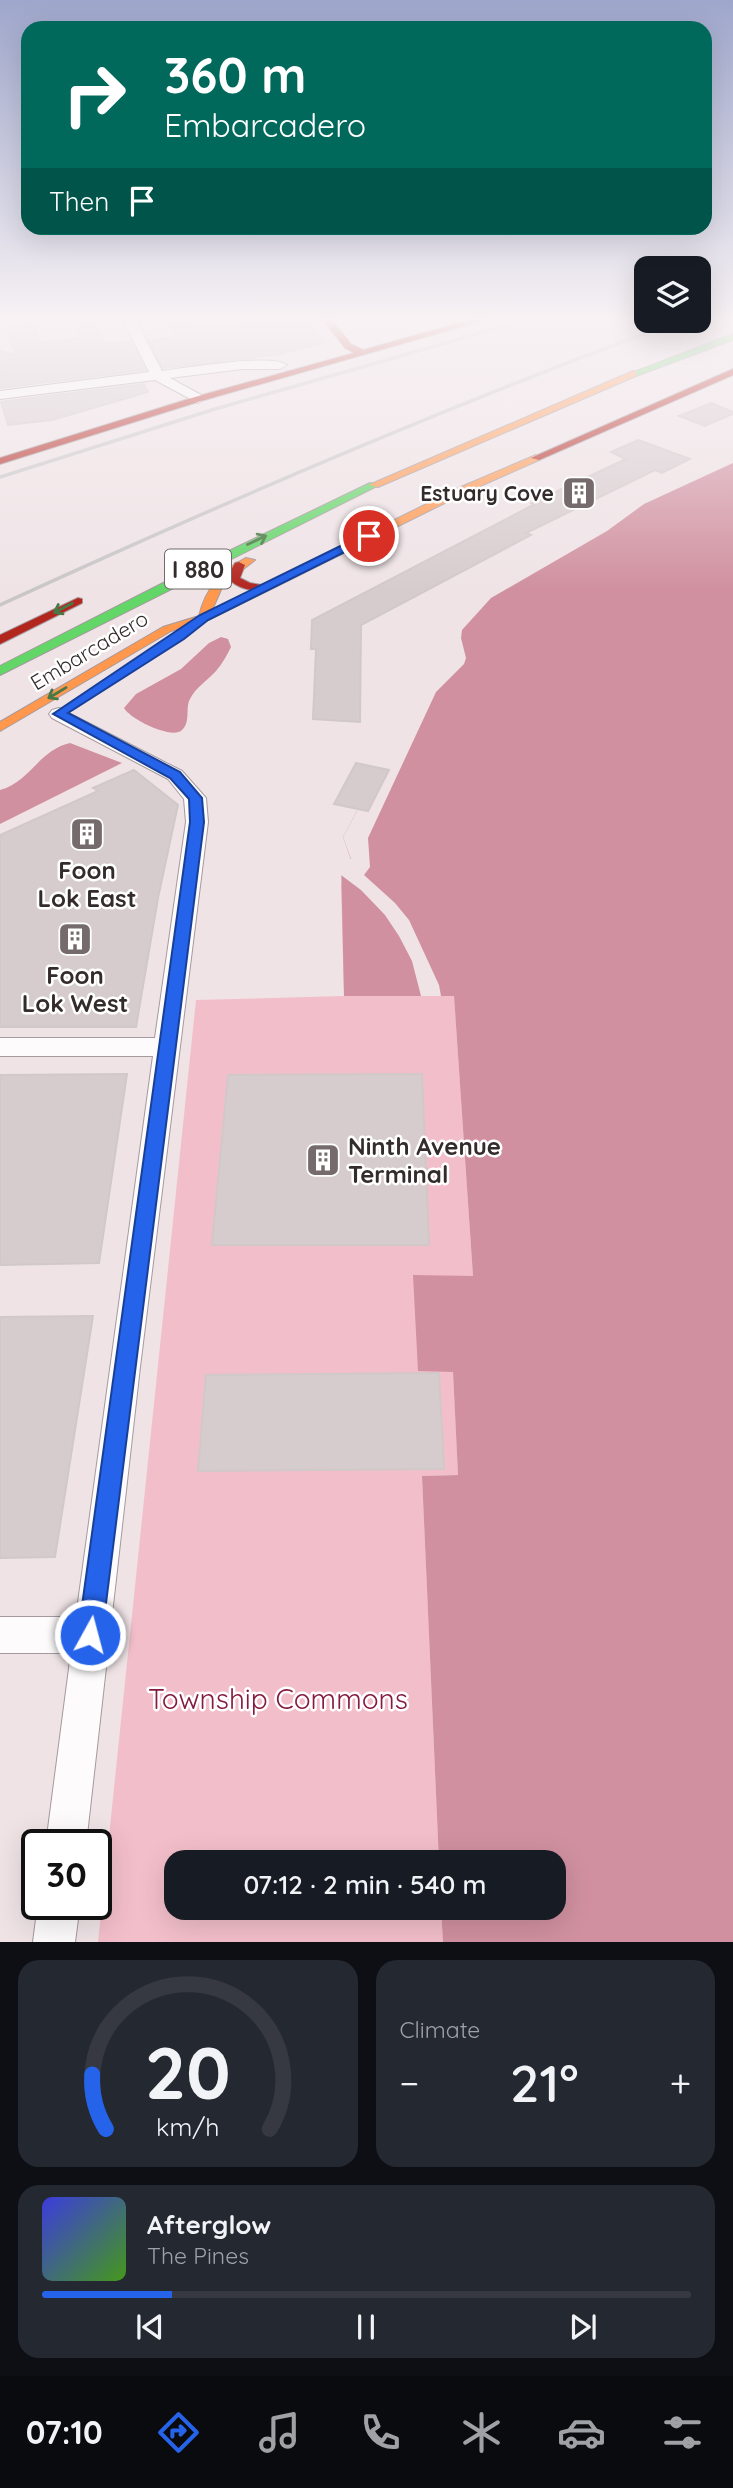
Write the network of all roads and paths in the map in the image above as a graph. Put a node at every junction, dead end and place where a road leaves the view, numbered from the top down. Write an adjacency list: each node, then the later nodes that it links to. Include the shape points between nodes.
1 (145, 409): 5 (main road)
2 (154, 409): 6 (main road)
3 (553, 409): 7 (main road, I 880)
4 (649, 409): 9 (main road, Embarcadero, via 465,489)
5 (0, 448)
6 (0, 461)
7 (400, 474): 8 (main road, via 361,505); 13 (main road, I 880, one-way to 7, via 188,573)
8 (239, 565): 9 (main road, via 233,577 236,581); 11 (main road, via 212,588)
9 (264, 588): 11 (main road, Embarcadero)
10 (96, 592): 12 (main road, one-way to 12)
11 (204, 618): 14 (main road, Embarcadero); 16 (main road, Embarcadero, one-way to 16, via 167,629)
12 (0, 640)
13 (0, 671)
14 (111, 681)
15 (62, 712): 18 (street, via 162,766 195,798 197,822)
16 (0, 727)
17 (0, 1047): 18 (street)
18 (165, 1047): 20 (street)
19 (0, 1635): 20 (street)
20 (90, 1635): 21 (street)
21 (68, 1829)
22 (57, 1920): 23 (street)
23 (54, 1942)

